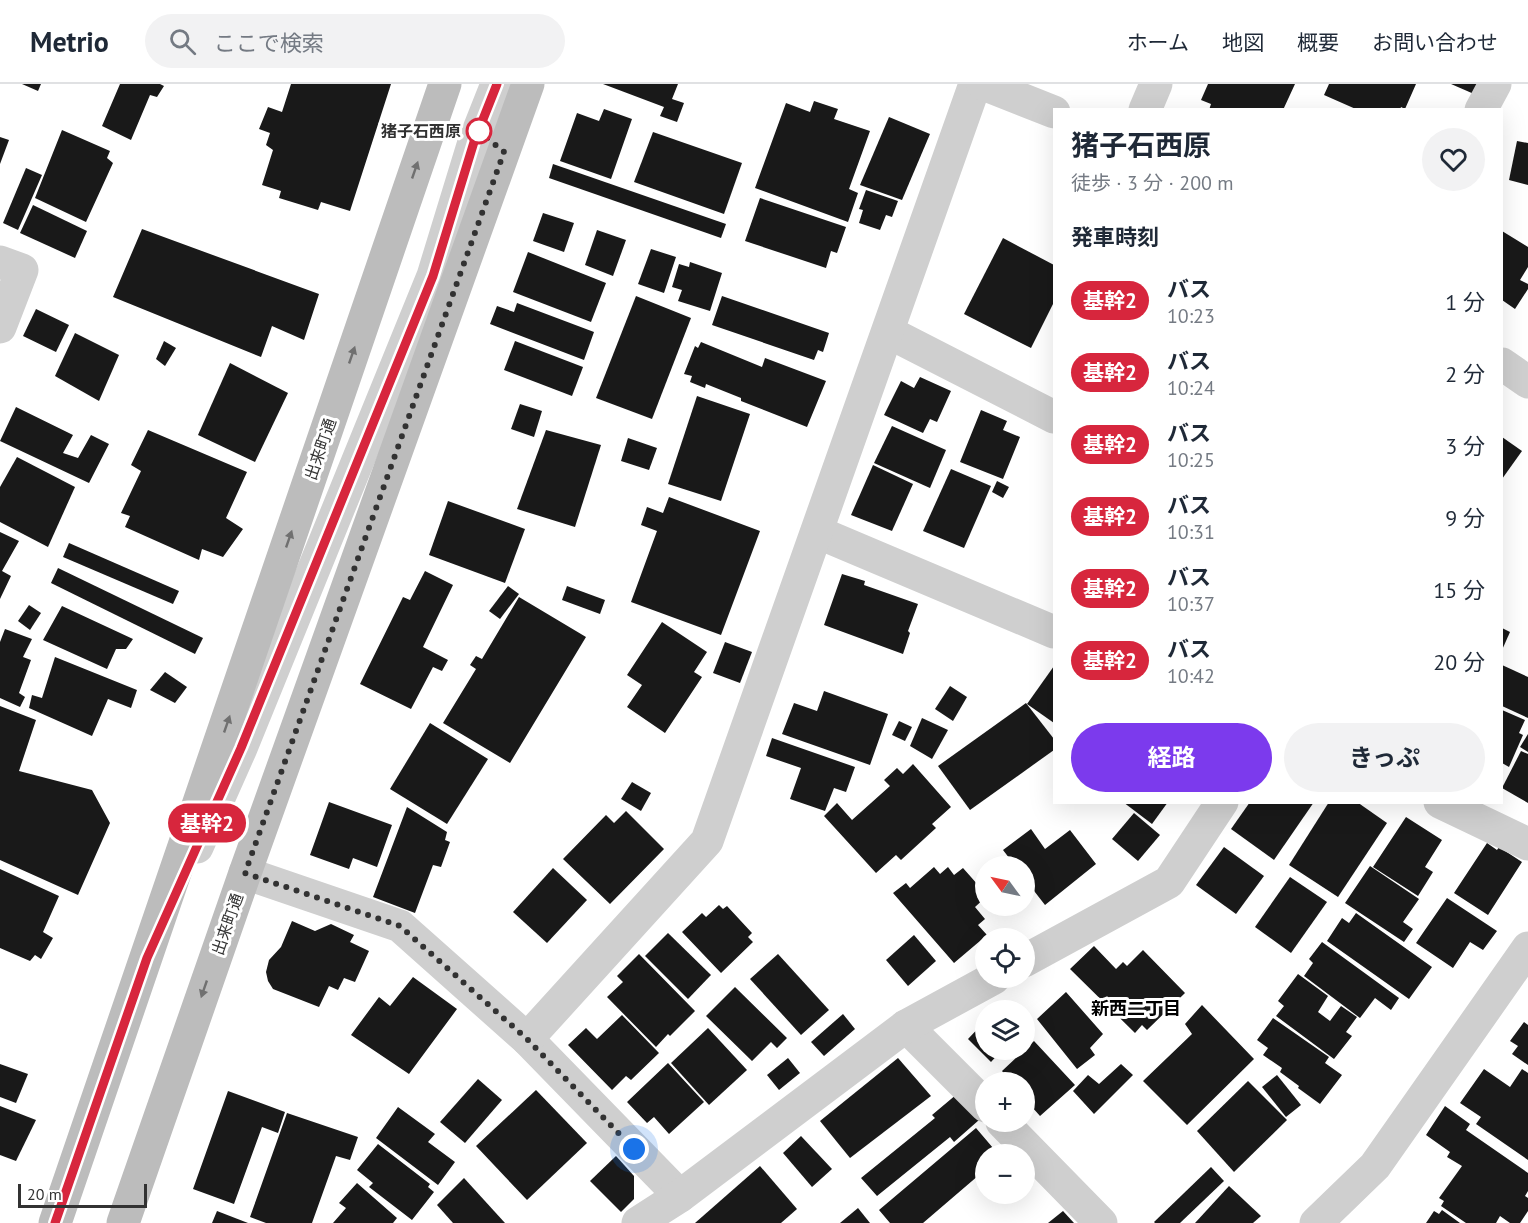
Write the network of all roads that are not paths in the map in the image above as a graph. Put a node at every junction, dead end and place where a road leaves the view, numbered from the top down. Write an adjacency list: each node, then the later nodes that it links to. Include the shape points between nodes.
1 (445, 84): 25 (main road, 出来町通, one-way to 1)
2 (497, 84): 25 (street, via 474,142 428,287 241,748)
3 (528, 84): 22 (main road, 出来町通)
4 (975, 84): 13 (street)
5 (983, 84): 10 (street)
6 (1156, 84): 8 (street)
7 (1495, 84): 9 (street)
8 (1145, 108)
9 (1482, 108)
10 (1053, 112)
11 (0, 262): 12 (street, via 22,270)
12 (0, 327)
13 (888, 332): 16 (street); 17 (street)
14 (1503, 365): 15 (street)
15 (1528, 382)
16 (1053, 416)
17 (817, 532): 18 (street); 28 (street, via 707,841)
18 (1053, 632)
19 (1221, 804): 24 (street, via 1169,882)
20 (1444, 804): 21 (street)
21 (1528, 844)
22 (245, 873): 28 (street, via 400,926); 33 (main road, 出来町通, one-way to 33)
23 (1528, 948): 36 (street, via 1375,1166)
24 (1035, 955)
25 (147, 958): 32 (main road, 出来町通)
26 (976, 988): 27 (street)
27 (906, 1026): 29 (street); 31 (street)
28 (527, 1039): 31 (street)
29 (975, 1095)
30 (1012, 1132): 35 (street)
31 (680, 1196): 34 (street)
32 (55, 1223)
33 (123, 1223)
34 (638, 1223)
35 (1101, 1223)
36 (1316, 1223)

